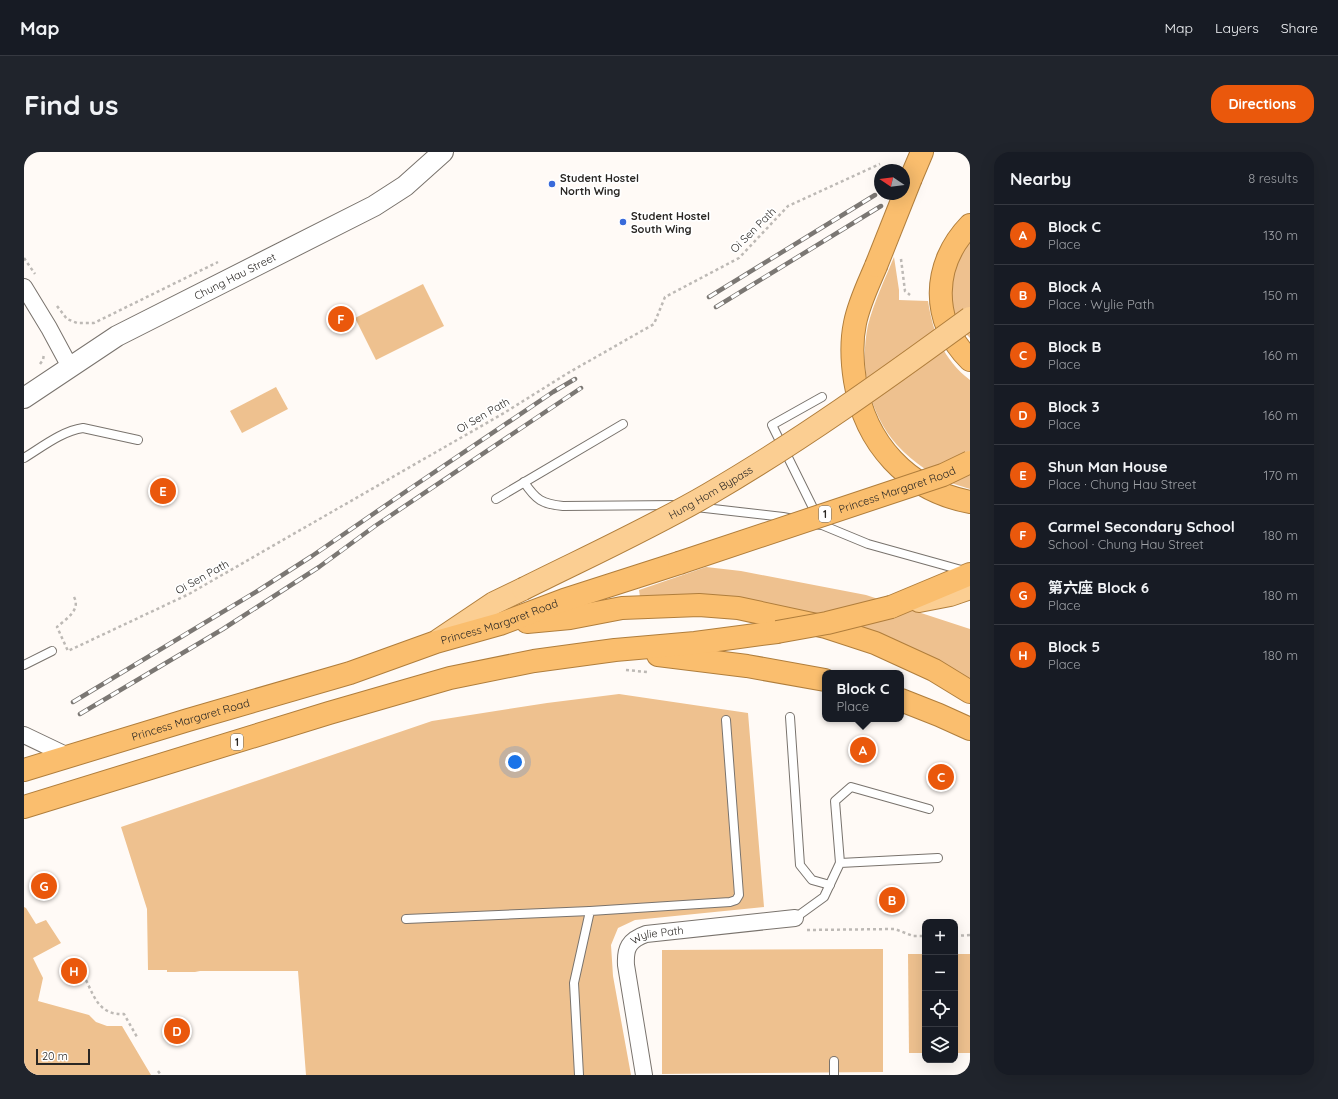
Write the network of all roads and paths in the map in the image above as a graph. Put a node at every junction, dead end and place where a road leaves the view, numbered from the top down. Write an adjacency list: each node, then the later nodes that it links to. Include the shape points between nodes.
1 (443, 152): 16 (street, Chung Hau Street, via 405,186 374,206 117,336)
2 (922, 152): 25 (highway, bridge, via 859,310 852,347 853,368 862,412 881,446 899,468 930,490)
3 (874, 167): 36 (path, Oi Sen Path, via 788,206 739,258 665,297 654,324 189,594)
4 (970, 225): 14 (highway, via 951,250 941,281 943,312 947,327 954,341)
5 (900, 254): 10 (path, via 905,291)
6 (24, 258): 8 (path)
7 (221, 261): 11 (path, via 94,323 77,323 66,319)
8 (37, 276)
9 (24, 287): 16 (street)
10 (910, 295)
11 (54, 301)
12 (970, 318): 33 (main road, Hung Hom Bypass, bridge, via 802,437 636,535 494,603)
13 (44, 349): 15 (path, via 43,360)
14 (970, 360)
15 (38, 366)
16 (70, 367): 18 (street, Chung Hau Street)
17 (822, 397): 26 (lane, via 772,425)
18 (24, 398)
19 (623, 424): 23 (lane)
20 (138, 440): 21 (lane, via 83,428 68,432)
21 (24, 458)
22 (970, 462): 31 (highway, Princess Margaret Road / 1, bridge, via 944,475 564,600)
23 (524, 482): 24 (lane); 26 (lane, via 532,495 551,505 670,505 784,517)
24 (496, 499)
25 (970, 502)
26 (822, 525): 27 (lane, via 868,544)
27 (970, 573): 30 (highway, 1)
28 (970, 588): 30 (main road, via 950,595)
29 (74, 597): 32 (path, via 77,602 75,610 57,627)
30 (891, 607): 34 (highway, 1, bridge, via 777,632)
31 (500, 624): 33 (highway, Princess Margaret Road / 1); 41 (highway, via 570,618 622,608 699,604 738,608 826,627 875,643 934,670)
32 (60, 634)
33 (436, 642): 47 (highway, Princess Margaret Road / 1, via 350,673)
34 (615, 650): 40 (highway, via 747,666); 49 (highway, 1, via 534,661 450,678)
35 (52, 651): 37 (lane)
36 (68, 652)
37 (24, 666)
38 (624, 670): 39 (path)
39 (654, 673)
40 (822, 679)
41 (970, 692)
42 (904, 701): 45 (highway)
43 (790, 717): 53 (lane, via 800,865 812,880)
44 (726, 720): 54 (lane, via 739,895 736,900)
45 (970, 729)
46 (27, 738): 47 (street)
47 (68, 756): 48 (highway, Princess Margaret Road / 1)
48 (24, 770)
49 (24, 807)
50 (929, 809): 52 (lane, via 851,787 835,801)
51 (938, 858): 52 (lane)
52 (840, 863): 53 (lane)
53 (830, 885): 55 (lane, via 824,897)
54 (590, 911): 56 (lane); 66 (lane, via 574,983)
55 (795, 918): 67 (street, Wylie Path, via 646,934 632,941 627,948 626,965)
56 (406, 919)
57 (824, 930): 59 (path, via 895,929 913,936)
58 (970, 935): 60 (path)
59 (922, 936)
60 (958, 936)
61 (86, 980): 62 (path, via 97,1003 109,1012 124,1014)
62 (137, 1038)
63 (834, 1061): 68 (lane)
64 (158, 1071): 65 (path)
65 (161, 1075)
66 (579, 1075)
67 (644, 1075)
68 (834, 1075)

